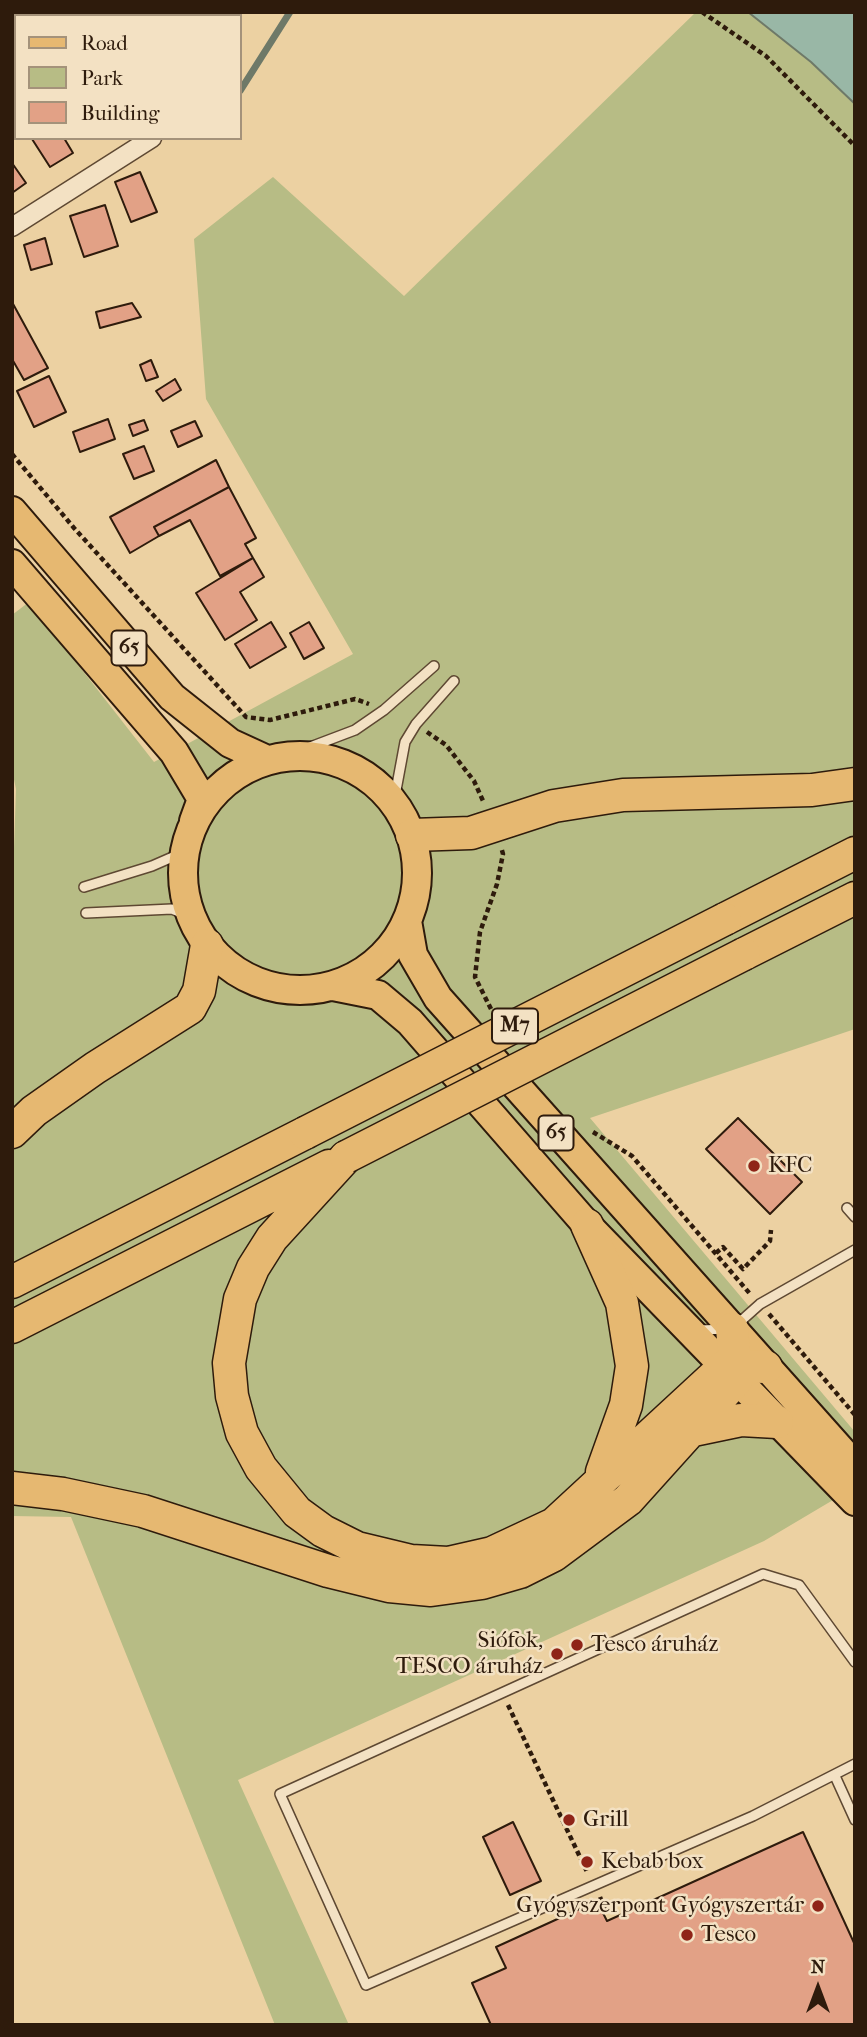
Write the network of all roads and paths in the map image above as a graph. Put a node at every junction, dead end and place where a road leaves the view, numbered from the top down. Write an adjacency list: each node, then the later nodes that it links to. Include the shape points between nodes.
1 (702, 12): 3 (path, via 766,56)
2 (149, 140): 4 (street)
3 (855, 146)
4 (12, 227)
5 (12, 454): 10 (path, via 246,717 270,720 355,699)
6 (12, 511): 12 (main road, 65, via 172,697 230,743)
7 (12, 564): 15 (main road, 65, via 174,752 202,799)
8 (434, 666): 10 (lane)
9 (454, 681): 11 (lane)
10 (384, 710): 12 (lane, via 355,730)
11 (415, 724): 14 (lane, via 398,764); 16 (path, via 446,745 467,772)
12 (278, 757): 14 (main road, 65, via 328,758 365,774); 15 (main road, 65, via 229,780 212,794)
13 (855, 783): 16 (highway, via 812,790 623,795 554,806)
14 (394, 801): 17 (main road, 65)
15 (194, 821): 18 (main road, 65)
16 (495, 826): 17 (highway, via 471,833); 27 (path, via 503,854 480,932 475,977)
17 (412, 835): 24 (main road, 65, via 417,883)
18 (184, 852): 20 (lane); 23 (main road, 65, via 183,885)
19 (855, 853): 37 (highway, M7, bridge)
20 (84, 887)
21 (855, 898): 30 (highway, M7, bridge)
22 (86, 913): 23 (lane, via 172,909)
23 (191, 916): 25 (main road, 65)
24 (407, 921): 26 (main road, 65, via 398,939 377,961); 40 (main road, 65, via 413,955 438,998)
25 (207, 945): 26 (main road, 65, via 233,969 264,984 298,990); 29 (highway, via 200,991 190,1008 95,1068)
26 (333, 986): 33 (main road, 65, via 378,995 410,1022)
27 (497, 1017)
28 (583, 1122): 36 (path, via 632,1156)
29 (12, 1132)
30 (346, 1157): 39 (highway, M7); 47 (highway, via 272,1238 253,1268 232,1330 232,1396 242,1433 276,1489 323,1531 357,1548 411,1561 448,1563 492,1553 554,1524)
31 (847, 1208): 32 (lane)
32 (855, 1217)
33 (587, 1225): 41 (main road, 65); 47 (highway, via 622,1303 632,1366 626,1405)
34 (771, 1230): 36 (path, via 770,1241 743,1269 723,1247)
35 (855, 1250): 38 (lane)
36 (716, 1253): 38 (path)
37 (12, 1282)
38 (760, 1304): 40 (lane); 43 (path)
39 (12, 1327)
40 (732, 1329): 41 (lane); 42 (highway)
41 (692, 1330): 42 (main road, 65)
42 (741, 1370): 44 (main road, 65); 45 (highway); 46 (main road, 65); 47 (highway)
43 (855, 1415)
44 (777, 1422): 45 (highway, via 741,1420); 49 (main road, 65)
45 (693, 1430): 48 (highway, via 628,1500 554,1555 520,1572 482,1583 431,1590 389,1586 328,1571 143,1511)
46 (855, 1466)
47 (599, 1480)
48 (12, 1488)
49 (855, 1501)
50 (855, 1662): 51 (lane, via 799,1585 763,1574)
51 (502, 1692): 55 (path); 55 (lane, via 280,1794 366,1986)
52 (855, 1764): 53 (lane)
53 (835, 1776): 54 (lane); 55 (lane)
54 (855, 1820)
55 (593, 1884): 56 (path)
56 (602, 1911)

